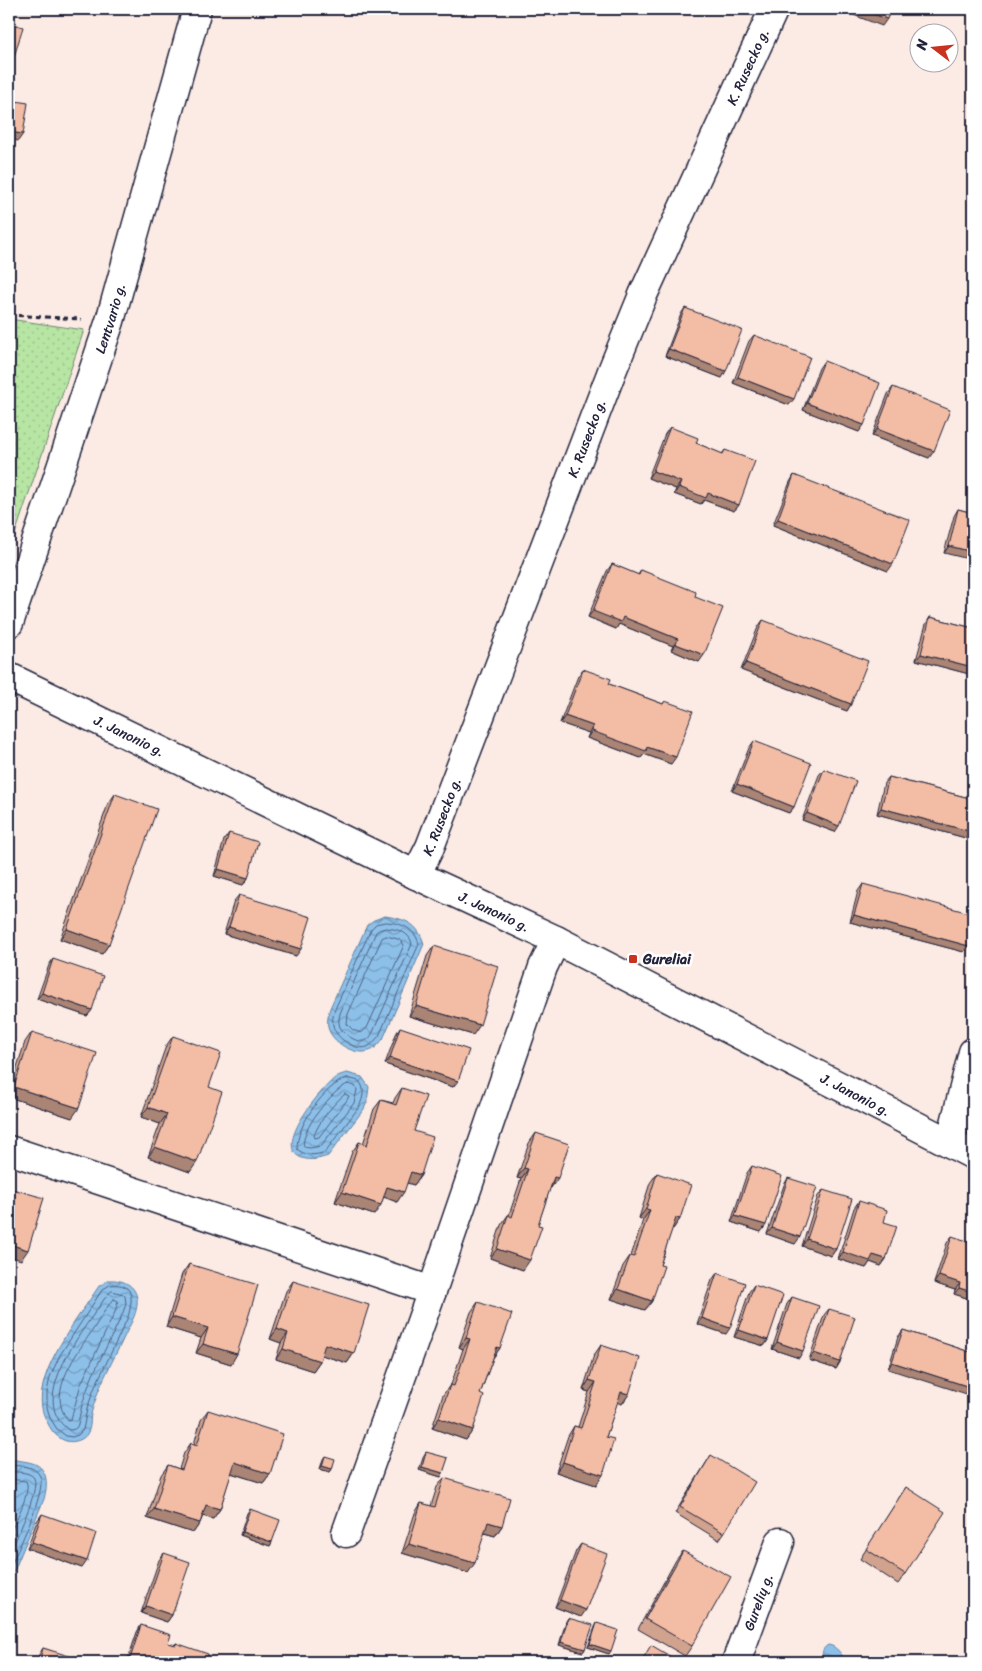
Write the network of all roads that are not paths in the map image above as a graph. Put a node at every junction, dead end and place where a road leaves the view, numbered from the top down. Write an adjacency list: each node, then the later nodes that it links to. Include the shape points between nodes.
1 (197, 9): 3 (street, Lentvario g., via 110,321)
2 (774, 9): 5 (street, K. Rusecko g., via 643,295 430,847)
3 (9, 623)
4 (9, 677): 5 (street, J. Janonio g.)
5 (416, 875): 6 (street, J. Janonio g.)
6 (556, 940): 8 (street, J. Janonio g.); 10 (street, via 543,967)
7 (973, 1052): 8 (street)
8 (961, 1149)
9 (9, 1150): 10 (street)
10 (432, 1291): 11 (street)
11 (346, 1532)
12 (780, 1542): 13 (street, Gurelių g.)
13 (736, 1662)

